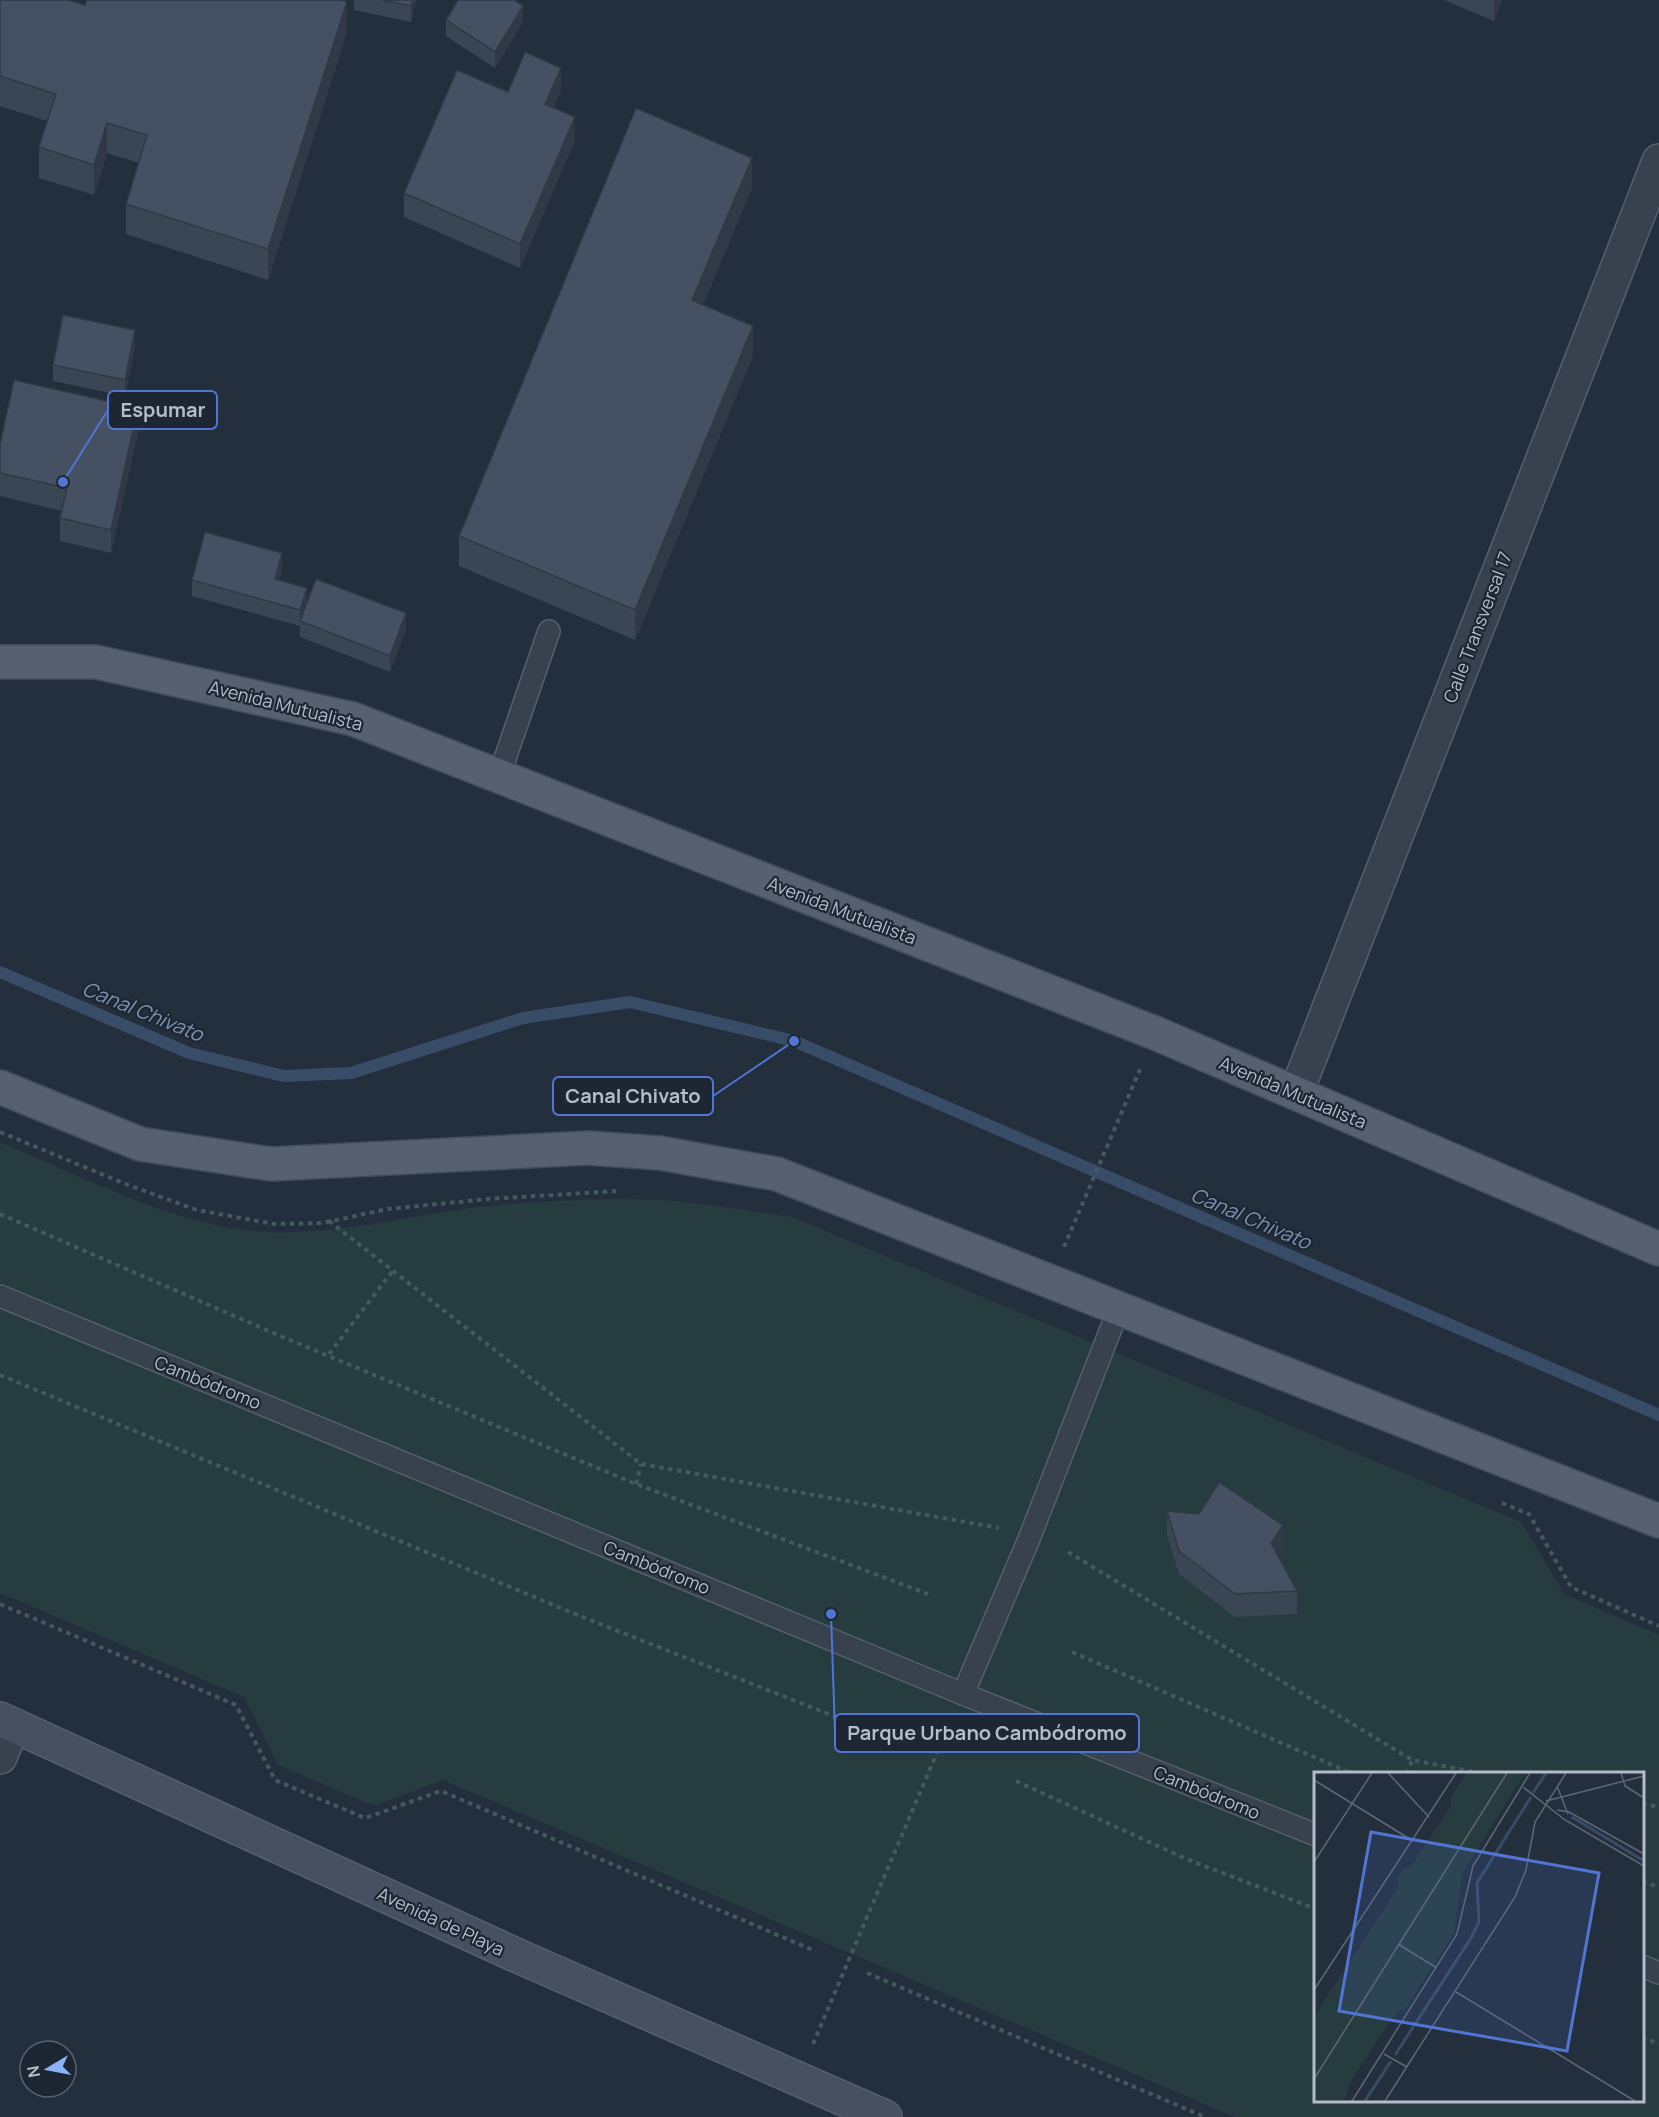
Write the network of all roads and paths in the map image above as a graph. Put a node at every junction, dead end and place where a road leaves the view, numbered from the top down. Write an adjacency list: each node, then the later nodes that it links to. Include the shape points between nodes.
1 (1659, 161): 7 (street, Calle Transversal 17)
2 (549, 632): 4 (lane)
3 (0, 662): 4 (main road, Avenida Mutualista, via 96,662 353,719)
4 (499, 776): 5 (main road, Avenida Mutualista)
5 (1155, 1033): 7 (main road, Avenida Mutualista); 12 (path)
6 (0, 1087): 16 (main road, via 140,1144 271,1164 588,1148 660,1153 777,1174)
7 (1296, 1093): 13 (main road, Avenida Mutualista)
8 (0, 1132): 11 (path, via 197,1210 274,1224)
9 (628, 1191): 11 (path, via 388,1209)
10 (0, 1214): 17 (path)
11 (329, 1221): 14 (path)
12 (1076, 1223)
13 (1659, 1249)
14 (394, 1269): 17 (path); 19 (path)
15 (0, 1296): 29 (lane, Cambódromo)
16 (1119, 1308): 22 (main road); 29 (lane, via 1029,1539)
17 (328, 1354): 20 (path)
18 (0, 1375): 31 (path, via 585,1618)
19 (641, 1464): 20 (path); 23 (path)
20 (636, 1484): 25 (path)
21 (1496, 1500): 27 (path, via 1529,1514 1571,1587)
22 (1659, 1521)
23 (1006, 1529)
24 (1068, 1552): 33 (path)
25 (928, 1594)
26 (0, 1604): 44 (path, via 236,1705 276,1780 295,1789 365,1818 441,1791)
27 (1659, 1626)
28 (1072, 1652): 34 (path)
29 (963, 1694): 40 (lane, Cambódromo); 50 (path)
30 (6, 1722): 32 (street); 50 (main road, Avenida de Playa)
31 (869, 1730)
32 (0, 1757)
33 (1412, 1760): 35 (path); 36 (path)
34 (1351, 1772)
35 (1407, 1772)
36 (1479, 1772)
37 (1016, 1781): 43 (path, via 1184,1858)
38 (1644, 1803): 39 (path)
39 (1659, 1807)
40 (1314, 1834)
41 (1644, 1882): 42 (path)
42 (1659, 1887)
43 (1314, 1908)
44 (815, 1951)
45 (1644, 1967): 47 (lane)
46 (867, 1973): 52 (path)
47 (1659, 1973)
48 (1644, 2038): 49 (path)
49 (1659, 2044)
50 (798, 2080): 51 (main road, Avenida de Playa)
51 (885, 2117)
52 (1205, 2117)

